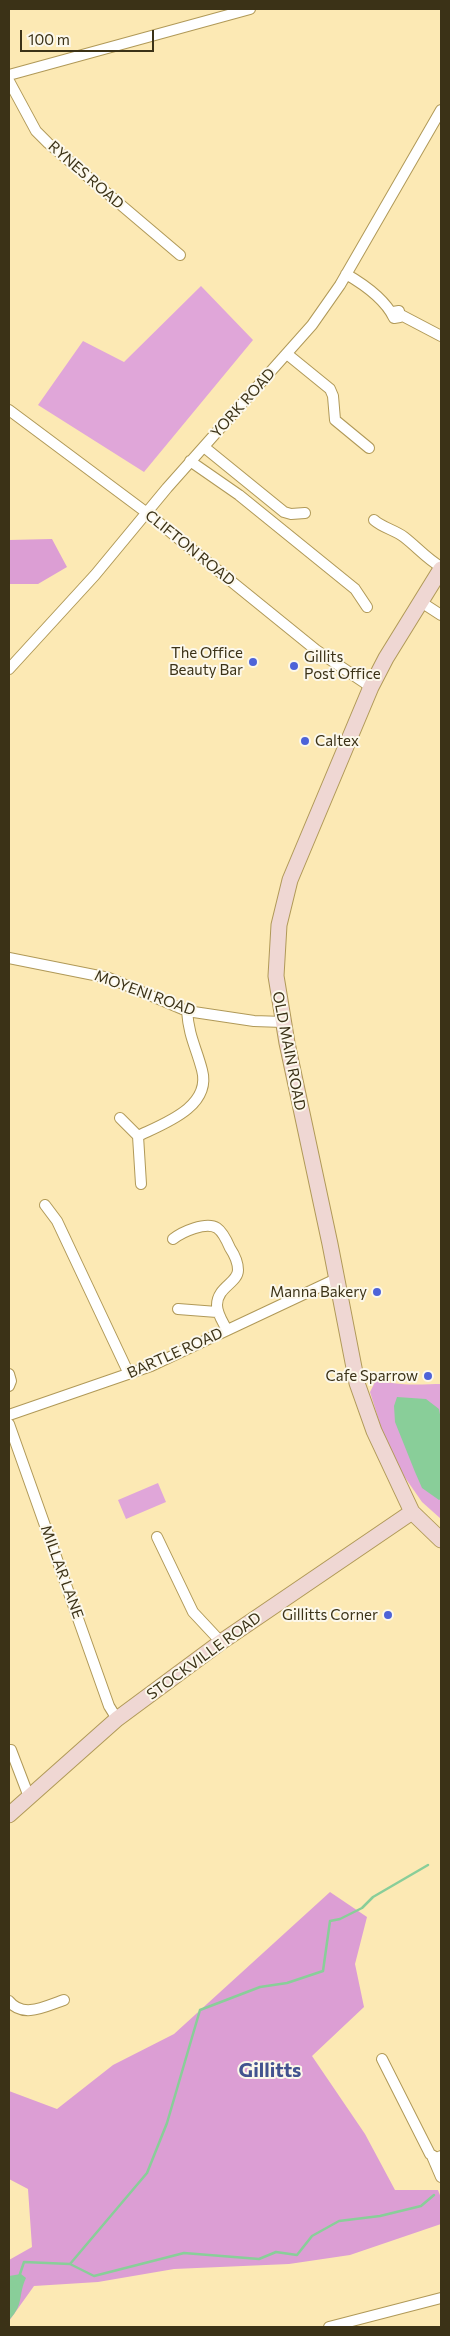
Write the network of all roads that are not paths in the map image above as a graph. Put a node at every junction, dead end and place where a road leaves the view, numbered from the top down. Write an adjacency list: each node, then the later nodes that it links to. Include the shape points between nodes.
1 (250, 9): 2 (street)
2 (9, 74)
3 (9, 81): 5 (street, RYNES ROAD, via 36,131)
4 (441, 110): 6 (street, YORK ROAD)
5 (180, 255)
6 (346, 274): 7 (street, via 397,313); 8 (street, YORK ROAD, via 312,325)
7 (441, 336)
8 (287, 354): 10 (street, YORK ROAD); 11 (street, via 328,386 333,396 335,420)
9 (9, 410): 13 (street, CLIFTON ROAD)
10 (204, 447): 12 (street, YORK ROAD); 14 (street, via 284,512)
11 (369, 448)
12 (190, 461): 13 (street, YORK ROAD); 18 (street, via 239,495 355,589)
13 (147, 513): 20 (street, YORK ROAD); 21 (street, CLIFTON ROAD, via 316,650)
14 (305, 513)
15 (374, 520): 16 (street, via 384,529 403,536)
16 (441, 568): 17 (street, OLD MAIN ROAD)
17 (421, 602): 19 (street); 21 (street, OLD MAIN ROAD)
18 (367, 607)
19 (441, 615)
20 (9, 669)
21 (371, 687): 24 (street, OLD MAIN ROAD, via 283,904 275,958)
22 (9, 958): 23 (street, MOYENI ROAD, via 109,978)
23 (187, 1011): 24 (street, MOYENI ROAD); 26 (street, via 191,1041 203,1074 202,1091 195,1102 179,1115)
24 (283, 1022): 30 (street, OLD MAIN ROAD)
25 (120, 1118): 26 (street)
26 (138, 1136): 27 (street)
27 (141, 1184)
28 (45, 1205): 35 (street, via 56,1221)
29 (174, 1239): 32 (street, via 186,1231 210,1226 219,1229 225,1238 235,1256 238,1272 220,1293)
30 (336, 1279): 33 (street, BARTLE ROAD); 39 (street, OLD MAIN ROAD, via 361,1395)
31 (178, 1309): 32 (street)
32 (217, 1312): 33 (street)
33 (227, 1330): 35 (street, BARTLE ROAD)
34 (9, 1374): 36 (street)
35 (129, 1374): 37 (street, BARTLE ROAD)
36 (9, 1386)
37 (9, 1416)
38 (9, 1424): 43 (street, MILLAR LANE, via 109,1706)
39 (412, 1512): 41 (street, OLD MAIN ROAD); 42 (street, STOCKVILLE ROAD)
40 (157, 1537): 42 (street, via 193,1612)
41 (441, 1540)
42 (221, 1642): 43 (street, STOCKVILLE ROAD)
43 (117, 1719): 45 (street, STOCKVILLE ROAD)
44 (9, 1749): 45 (street)
45 (29, 1797): 46 (street, STOCKVILLE ROAD)
46 (9, 1815)
47 (64, 2000): 48 (street, via 30,2011)
48 (9, 2001)
49 (382, 2059): 50 (street)
50 (437, 2156): 51 (street)
51 (441, 2178)
52 (441, 2298): 53 (street)
53 (329, 2327)

